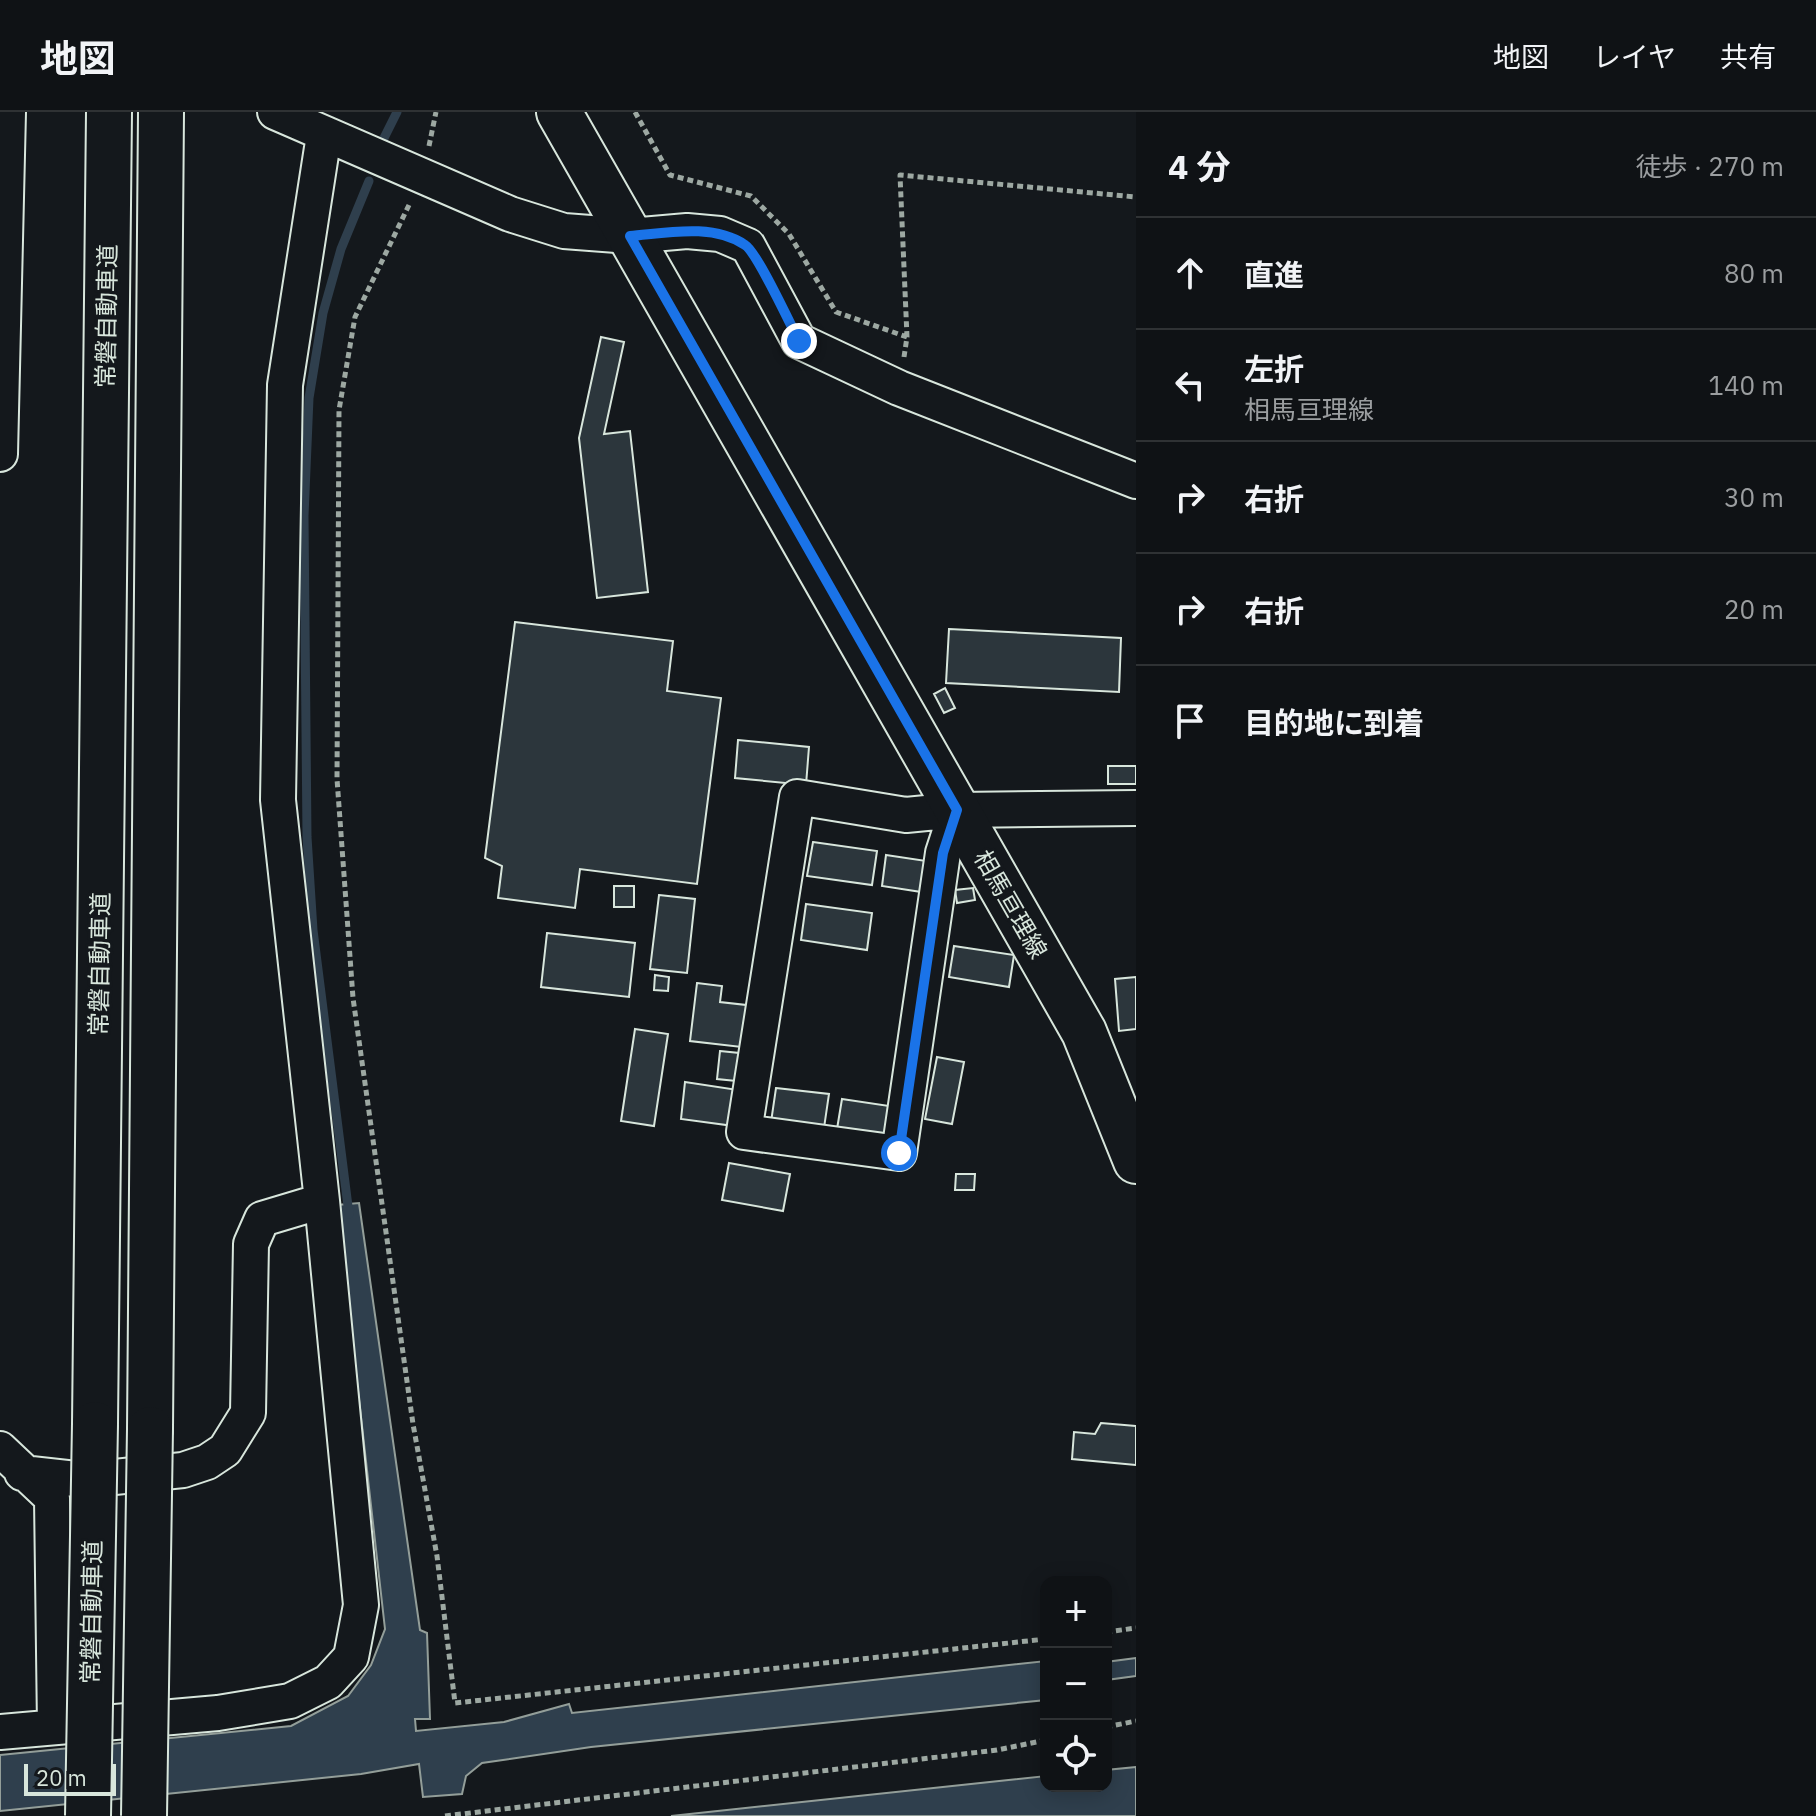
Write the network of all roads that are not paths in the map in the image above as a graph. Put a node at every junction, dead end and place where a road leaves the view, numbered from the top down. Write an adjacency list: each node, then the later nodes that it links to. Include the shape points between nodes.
1 (8, 112): 8 (street)
2 (109, 112): 17 (main road, 常磐自動車道, bridge)
3 (161, 112): 18 (main road, bridge)
4 (275, 112): 6 (street)
5 (559, 112): 7 (main road, 相馬亘理線)
6 (324, 135): 7 (street, via 510,214 564,231); 13 (street, via 285,385 278,800)
7 (630, 236): 9 (street, via 709,233 748,246 799,341 899,388); 11 (main road, 相馬亘理線)
8 (0, 454)
9 (1136, 481)
10 (1136, 808): 11 (street)
11 (957, 810): 11 (street, via 906,815 797,797 744,1132 899,1153 943,853); 12 (main road, 相馬亘理線, via 1084,1032)
12 (1136, 1161)
13 (322, 1201): 14 (street, via 262,1219 251,1244 248,1413 225,1450 183,1470 85,1480); 15 (street, via 361,1605 351,1657 328,1682 290,1701 218,1713)
14 (11, 1461): 15 (street, via 52,1498)
15 (55, 1727): 16 (street)
16 (0, 1732)
17 (88, 1816)
18 (144, 1816)

